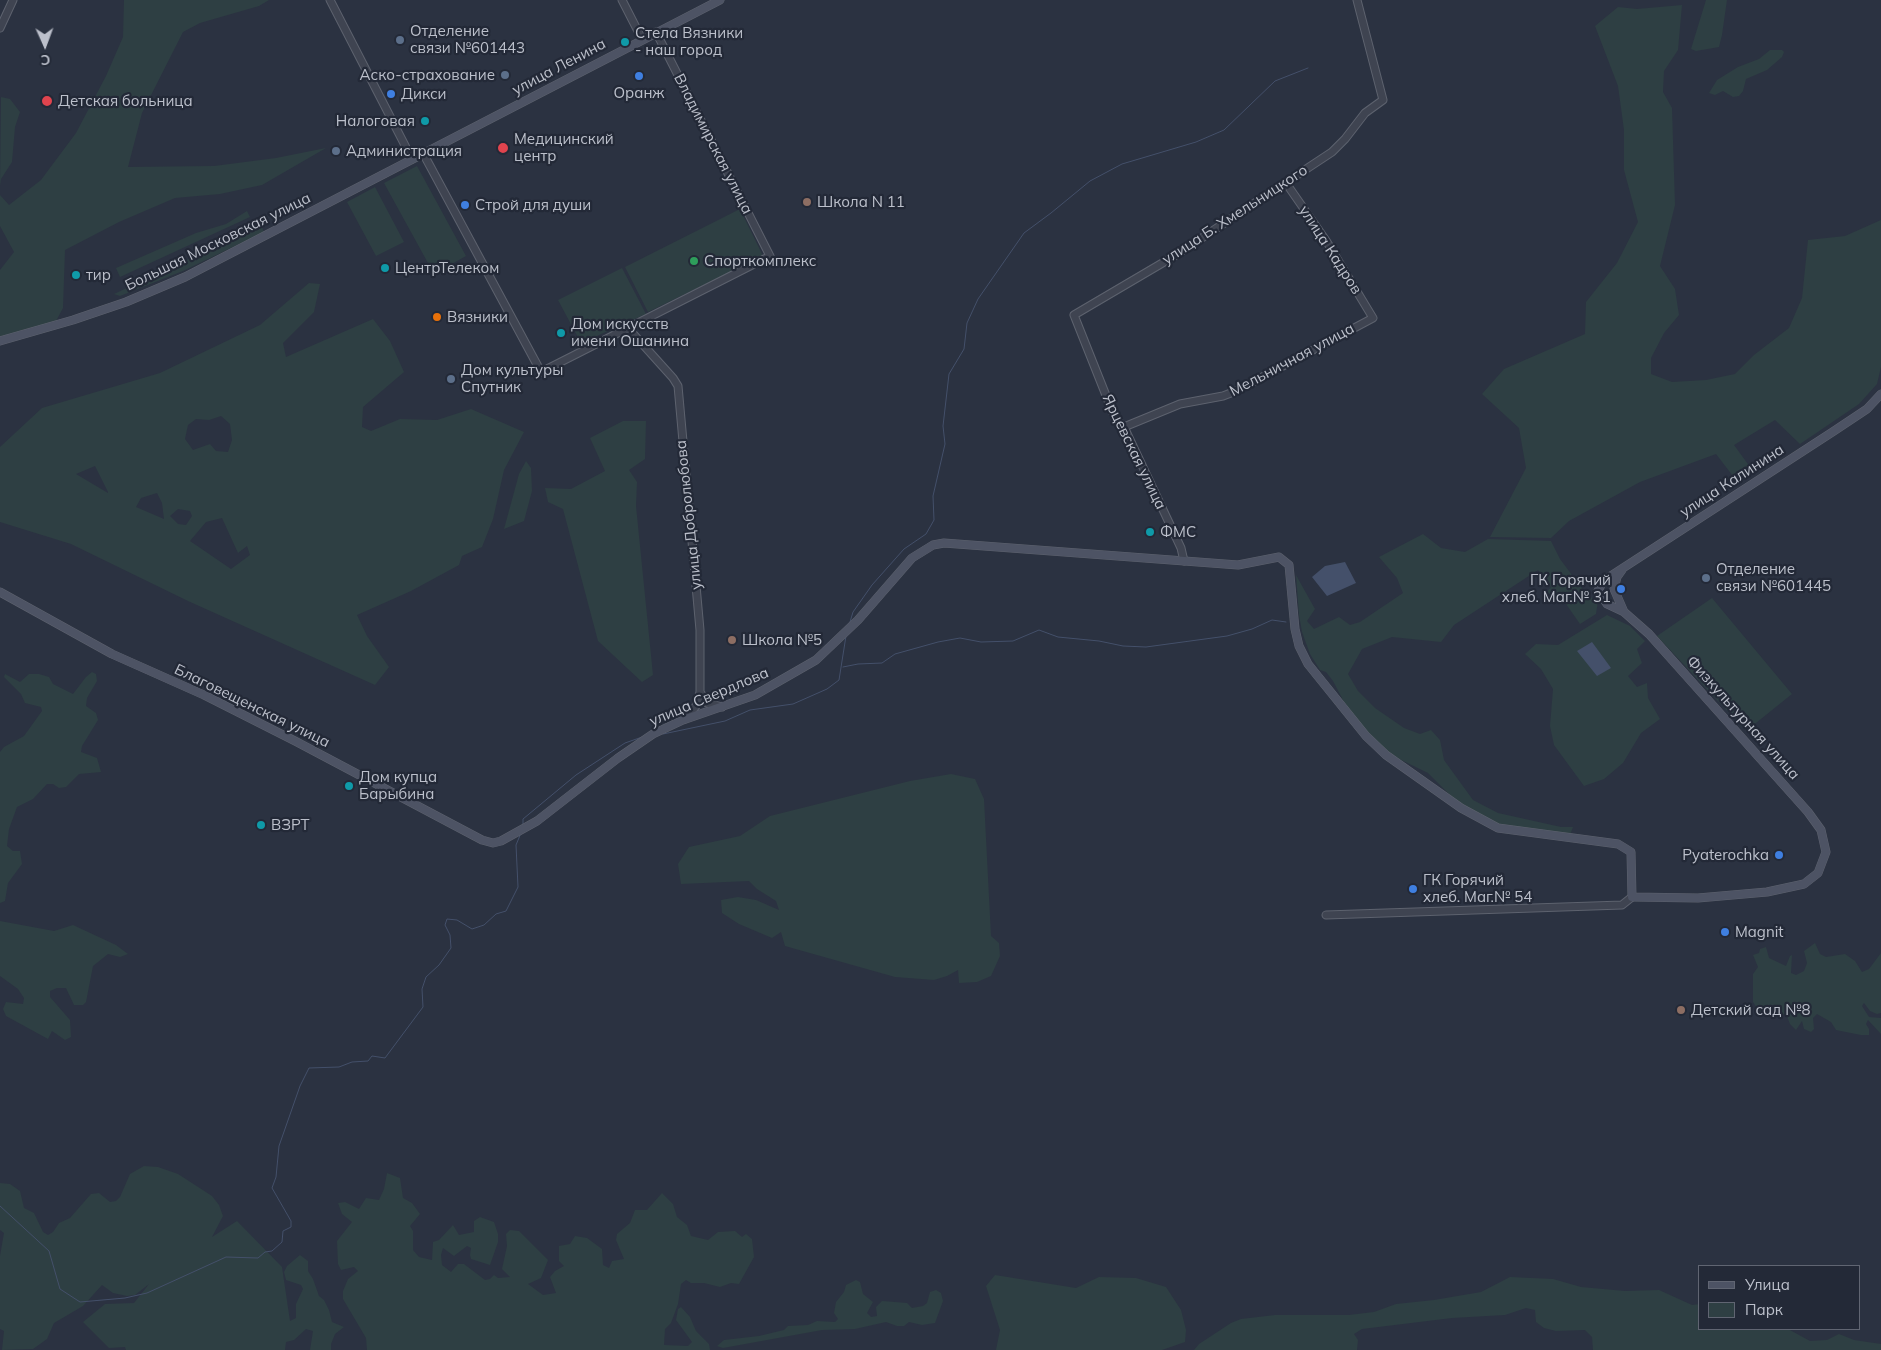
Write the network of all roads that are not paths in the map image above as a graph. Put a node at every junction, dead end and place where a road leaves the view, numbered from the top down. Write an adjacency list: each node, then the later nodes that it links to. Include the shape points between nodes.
1 (13, 0): 6 (street)
2 (330, 0): 10 (street)
3 (622, 0): 8 (street)
4 (720, 0): 7 (main road, улица Ленина)
5 (1357, 0): 11 (street, улица Б. Хмельницкого, via 1383,100 1365,113 1332,152)
6 (0, 28)
7 (656, 32): 8 (main road, улица Ленина); 14 (street, Владимирская улица, via 770,256)
8 (642, 39): 9 (main road, улица Ленина)
9 (423, 153): 10 (main road, улица Ленина); 14 (street, via 541,372)
10 (412, 159): 15 (main road, Большая Московская улица, via 185,277 126,302)
11 (1286, 183): 12 (street, улица Б. Хмельницкого, via 1176,255); 13 (street, улица Кадров)
12 (1074, 315): 17 (street, Ярцевская улица, via 1115,418)
13 (1374, 318): 17 (street, Мельничная улица, via 1236,391 1180,404)
14 (628, 328): 22 (street, улица Добролюбова, via 678,386 700,630)
15 (0, 341)
16 (1881, 394): 19 (main road, улица Калинина, via 1867,409 1623,569)
17 (1124, 427): 18 (street, Ярцевская улица)
18 (1184, 561): 23 (main road, улица Свердлова, via 944,543 933,545 912,558 858,620 816,660 755,695); 26 (main road, улица Свердлова, via 1238,565 1279,557 1289,565 1299,646 1308,664 1366,736 1386,755 1461,808 1498,828 1618,844 1631,852)
19 (1611, 581): 21 (main road); 21 (main road, Физкультурная улица, via 1600,586 1598,591 1601,599)
20 (0, 592): 25 (main road, Благовещенская улица, via 112,654 238,712)
21 (1618, 608): 26 (main road, Физкультурная улица, via 1649,634 1808,812 1821,830 1826,852 1818,873 1804,884 1792,888 1698,898)
22 (700, 692): 23 (street, via 707,703); 24 (street, via 696,706)
23 (722, 707): 24 (main road, улица Свердлова)
24 (683, 720): 25 (main road, улица Свердлова, via 653,734 618,758 537,821)
25 (493, 843)
26 (1632, 897): 27 (street, via 1622,905)
27 (1326, 915)

